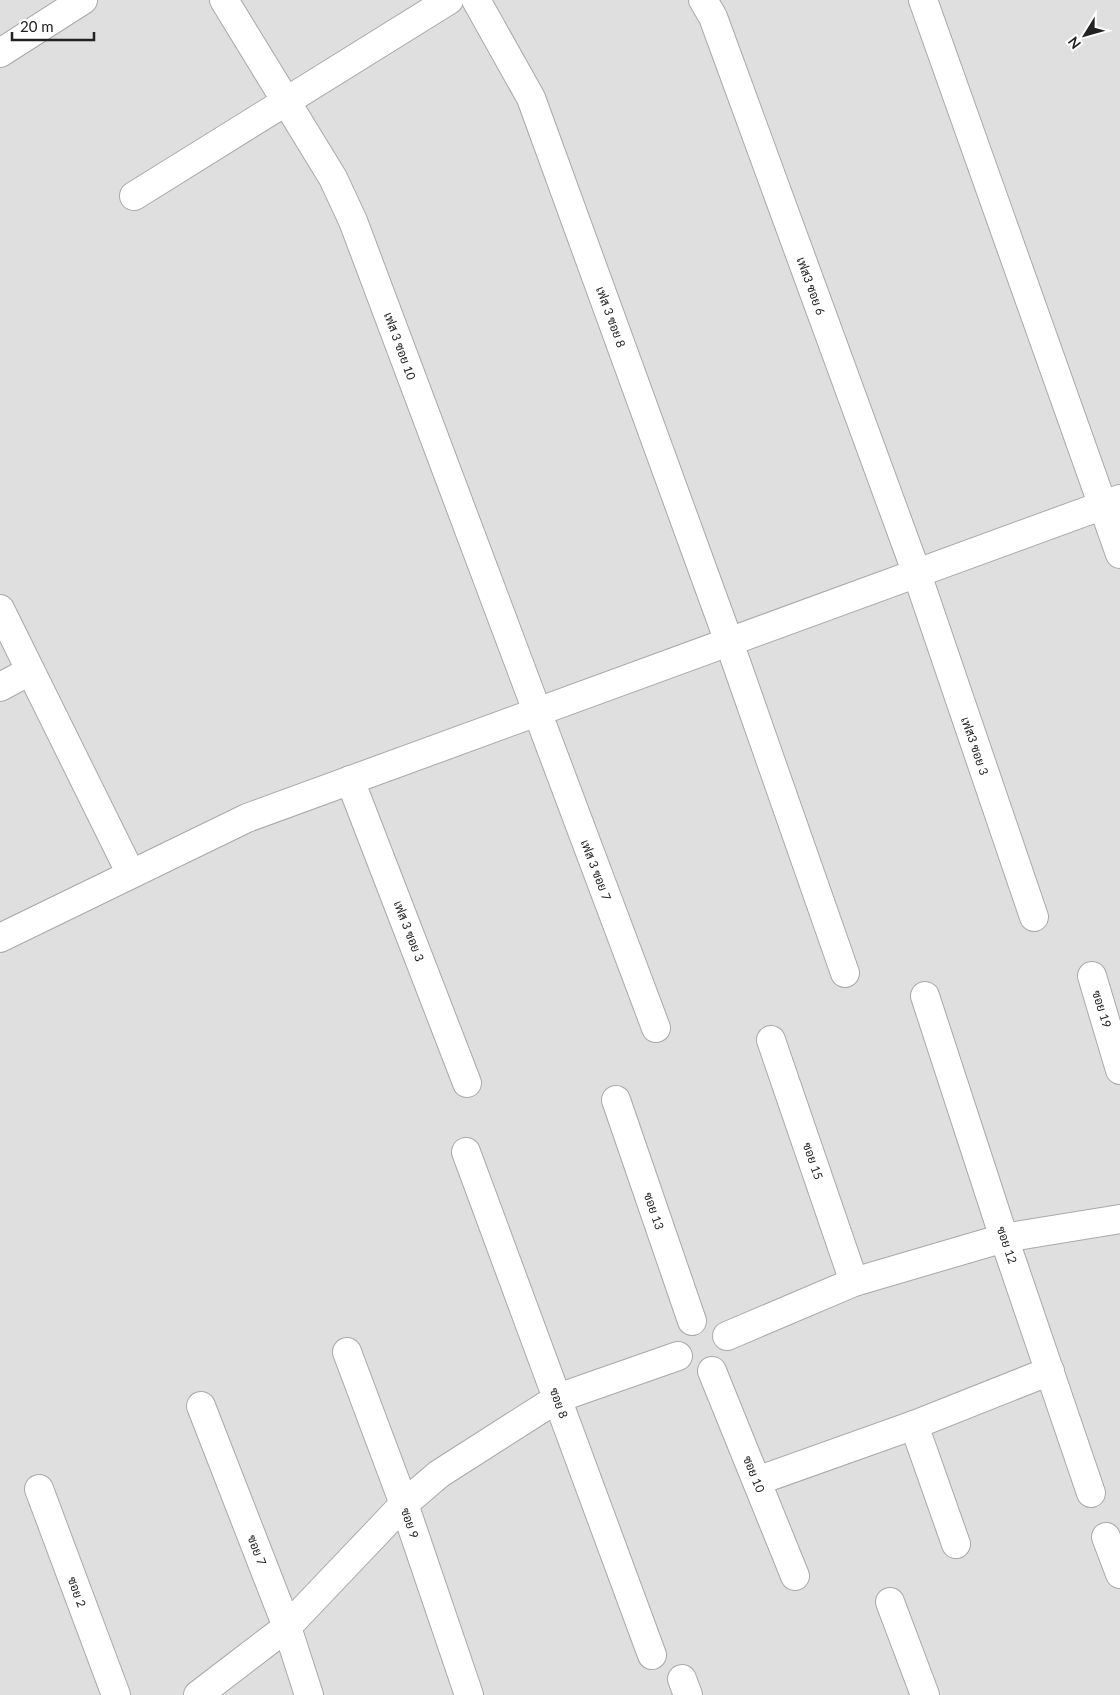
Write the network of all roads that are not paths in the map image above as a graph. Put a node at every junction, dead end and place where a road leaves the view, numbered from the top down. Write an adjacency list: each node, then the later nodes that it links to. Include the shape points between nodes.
1 (83, 0): 7 (street)
2 (224, 0): 8 (street, เฟส 3 ซอย 10)
3 (448, 0): 8 (street)
4 (476, 0): 14 (street, เฟส 3 ซอย 8, via 531,98)
5 (703, 0): 12 (street, เฟส3 ซอย 6, via 713,17)
6 (923, 0): 10 (street)
7 (0, 53)
8 (286, 101): 9 (street); 17 (street, เฟส 3 ซอย 10, via 333,178 354,221)
9 (134, 196)
10 (1112, 502): 11 (street); 12 (street)
11 (1120, 554)
12 (916, 574): 14 (street); 20 (street, เฟส3 ซอย 3)
13 (0, 609): 15 (street)
14 (729, 642): 17 (street); 22 (street, เฟส 3 ซอย 8)
15 (30, 671): 16 (street); 19 (street)
16 (0, 687)
17 (536, 712): 18 (street); 25 (street, เฟส 3 ซอย 7)
18 (350, 780): 19 (street, via 246,818); 28 (street, เฟส 3 ซอย 3)
19 (131, 874): 21 (street)
20 (1034, 918)
21 (0, 938)
22 (845, 973)
23 (1092, 976): 27 (street, ซอย 19)
24 (925, 996): 32 (street, ซอย 12)
25 (656, 1028)
26 (771, 1040): 33 (street, ซอย 15)
27 (1120, 1070)
28 (467, 1083)
29 (616, 1100): 34 (street, ซอย 13)
30 (466, 1152): 40 (street, ซอย 8)
31 (1120, 1219): 32 (street)
32 (1004, 1238): 33 (street); 39 (street, ซอย 12)
33 (854, 1282): 35 (street)
34 (692, 1322): 35 (street, via 712,1322); 37 (street, via 678,1336)
35 (727, 1336): 38 (street, via 727,1357)
36 (347, 1352): 46 (street, ซอย 9)
37 (678, 1356): 38 (street, via 692,1371); 40 (street)
38 (712, 1371): 43 (street, ซอย 10)
39 (1050, 1372): 42 (street); 45 (street, ซอย 12)
40 (558, 1398): 46 (street, via 439,1474); 53 (street, ซอย 8)
41 (200, 1406): 52 (street, ซอย 7)
42 (914, 1425): 43 (street); 48 (street)
43 (756, 1481): 50 (street, ซอย 10)
44 (39, 1489): 54 (street, ซอย 2)
45 (1091, 1493)
46 (404, 1504): 52 (street); 57 (street, ซอย 9)
47 (1106, 1537): 49 (street)
48 (956, 1544)
49 (1120, 1574)
50 (795, 1576)
51 (890, 1602): 58 (street)
52 (287, 1627): 55 (street); 56 (street, ซอย 7)
53 (652, 1655)
54 (116, 1695)
55 (198, 1695)
56 (309, 1695)
57 (469, 1695)
58 (925, 1695)

